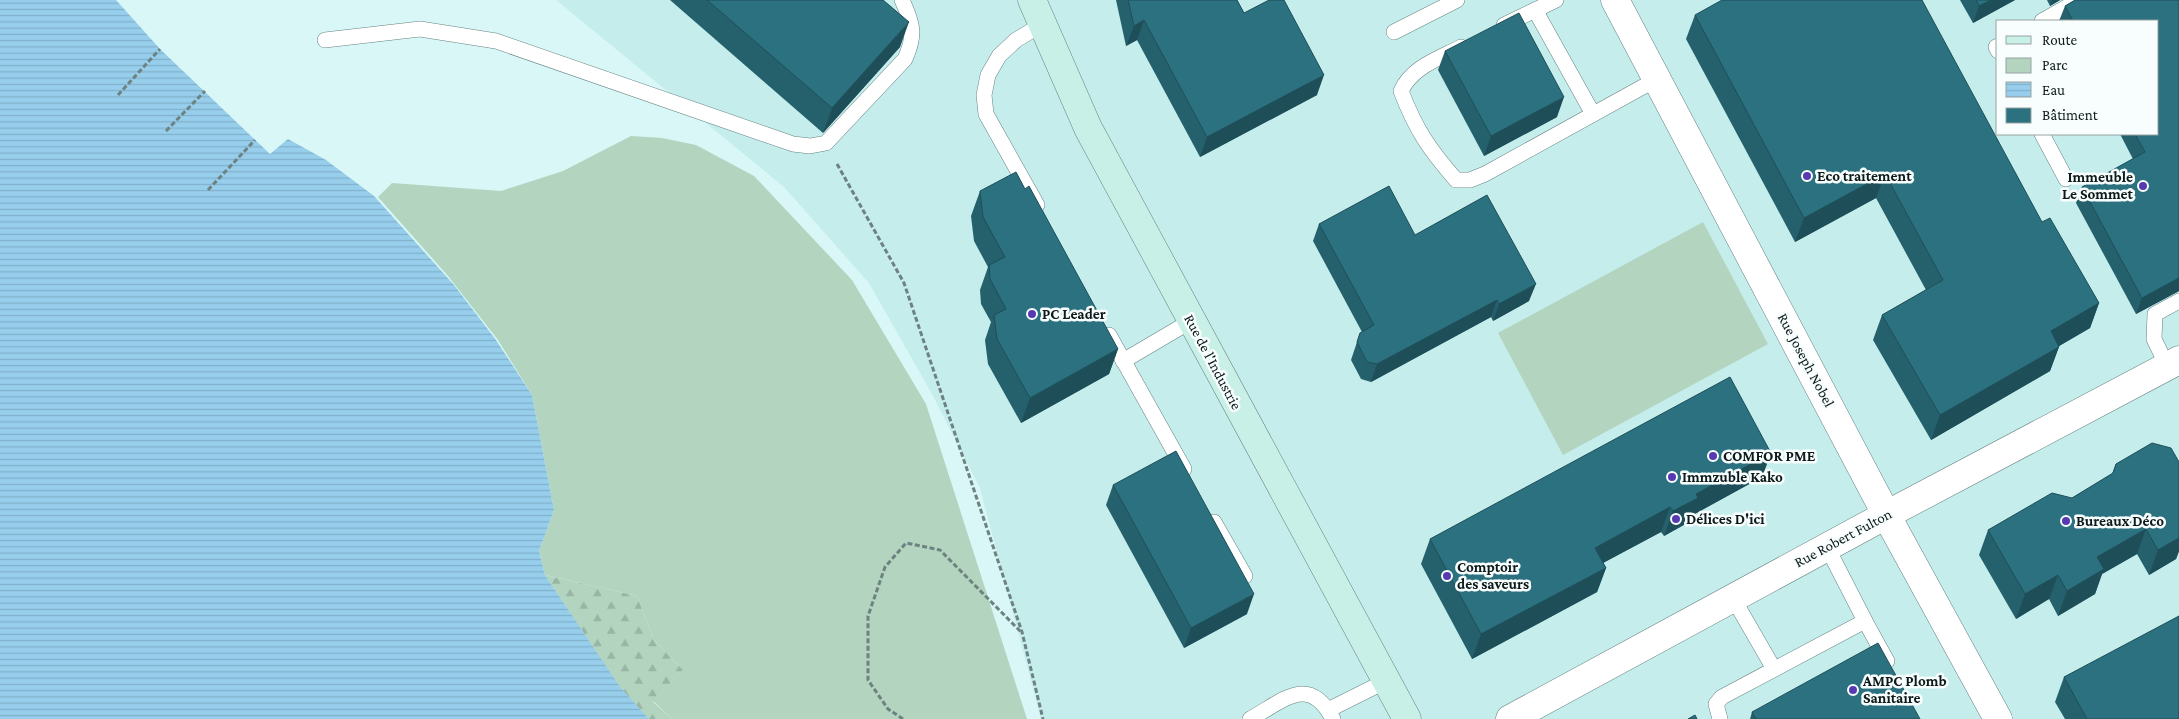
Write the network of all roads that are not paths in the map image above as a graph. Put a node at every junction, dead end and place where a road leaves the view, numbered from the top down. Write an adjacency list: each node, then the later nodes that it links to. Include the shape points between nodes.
1 (902, 0): 13 (lane, via 913,28 912,44 905,59 826,143 810,146 793,144 496,41 420,28)
2 (1032, 0): 9 (main road, Rue de l'Industrie)
3 (1457, 0): 11 (lane)
4 (1556, 0): 7 (lane)
5 (2079, 0): 8 (lane)
6 (1618, 1): 14 (street, Rue Joseph Nobel)
7 (1535, 10): 10 (lane); 15 (lane)
8 (2044, 20)
9 (1041, 25): 18 (lane, via 1016,40 999,56 988,75 984,95 986,114); 21 (main road, Rue de l'Industrie, via 1088,128)
10 (1492, 31)
11 (1394, 32)
12 (1476, 39): 15 (lane, via 1416,70 1401,91 1413,123 1456,180 1470,180 1485,174)
13 (325, 40)
14 (1657, 79): 15 (lane); 26 (street, Rue Joseph Nobel)
15 (1593, 114)
16 (2043, 135): 17 (lane)
17 (2066, 179)
18 (1043, 216)
19 (2179, 301): 23 (lane, via 2155,314 2154,339)
20 (1100, 318): 22 (lane)
21 (1191, 321): 22 (lane); 33 (main road, Rue de l'Industrie)
22 (1123, 361): 24 (lane)
23 (2173, 363): 26 (street, Rue Robert Fulton)
24 (1191, 481)
25 (1206, 507): 28 (lane)
26 (1888, 514): 27 (street, Rue Robert Fulton); 39 (street, Rue Joseph Nobel)
27 (1827, 547): 29 (street, Rue Robert Fulton); 30 (lane)
28 (1245, 576)
29 (1733, 598): 31 (lane); 37 (street, Rue Robert Fulton)
30 (1865, 621): 31 (lane); 32 (lane)
31 (1774, 669): 38 (lane, via 1722,697 1716,704)
32 (1896, 678)
33 (1386, 681): 34 (lane); 36 (main road, Rue de l'Industrie)
34 (1331, 715): 35 (lane, via 1310,694 1298,693)
35 (1250, 719)
36 (1407, 719)
37 (1510, 719)
38 (1720, 719)
39 (1998, 719)

